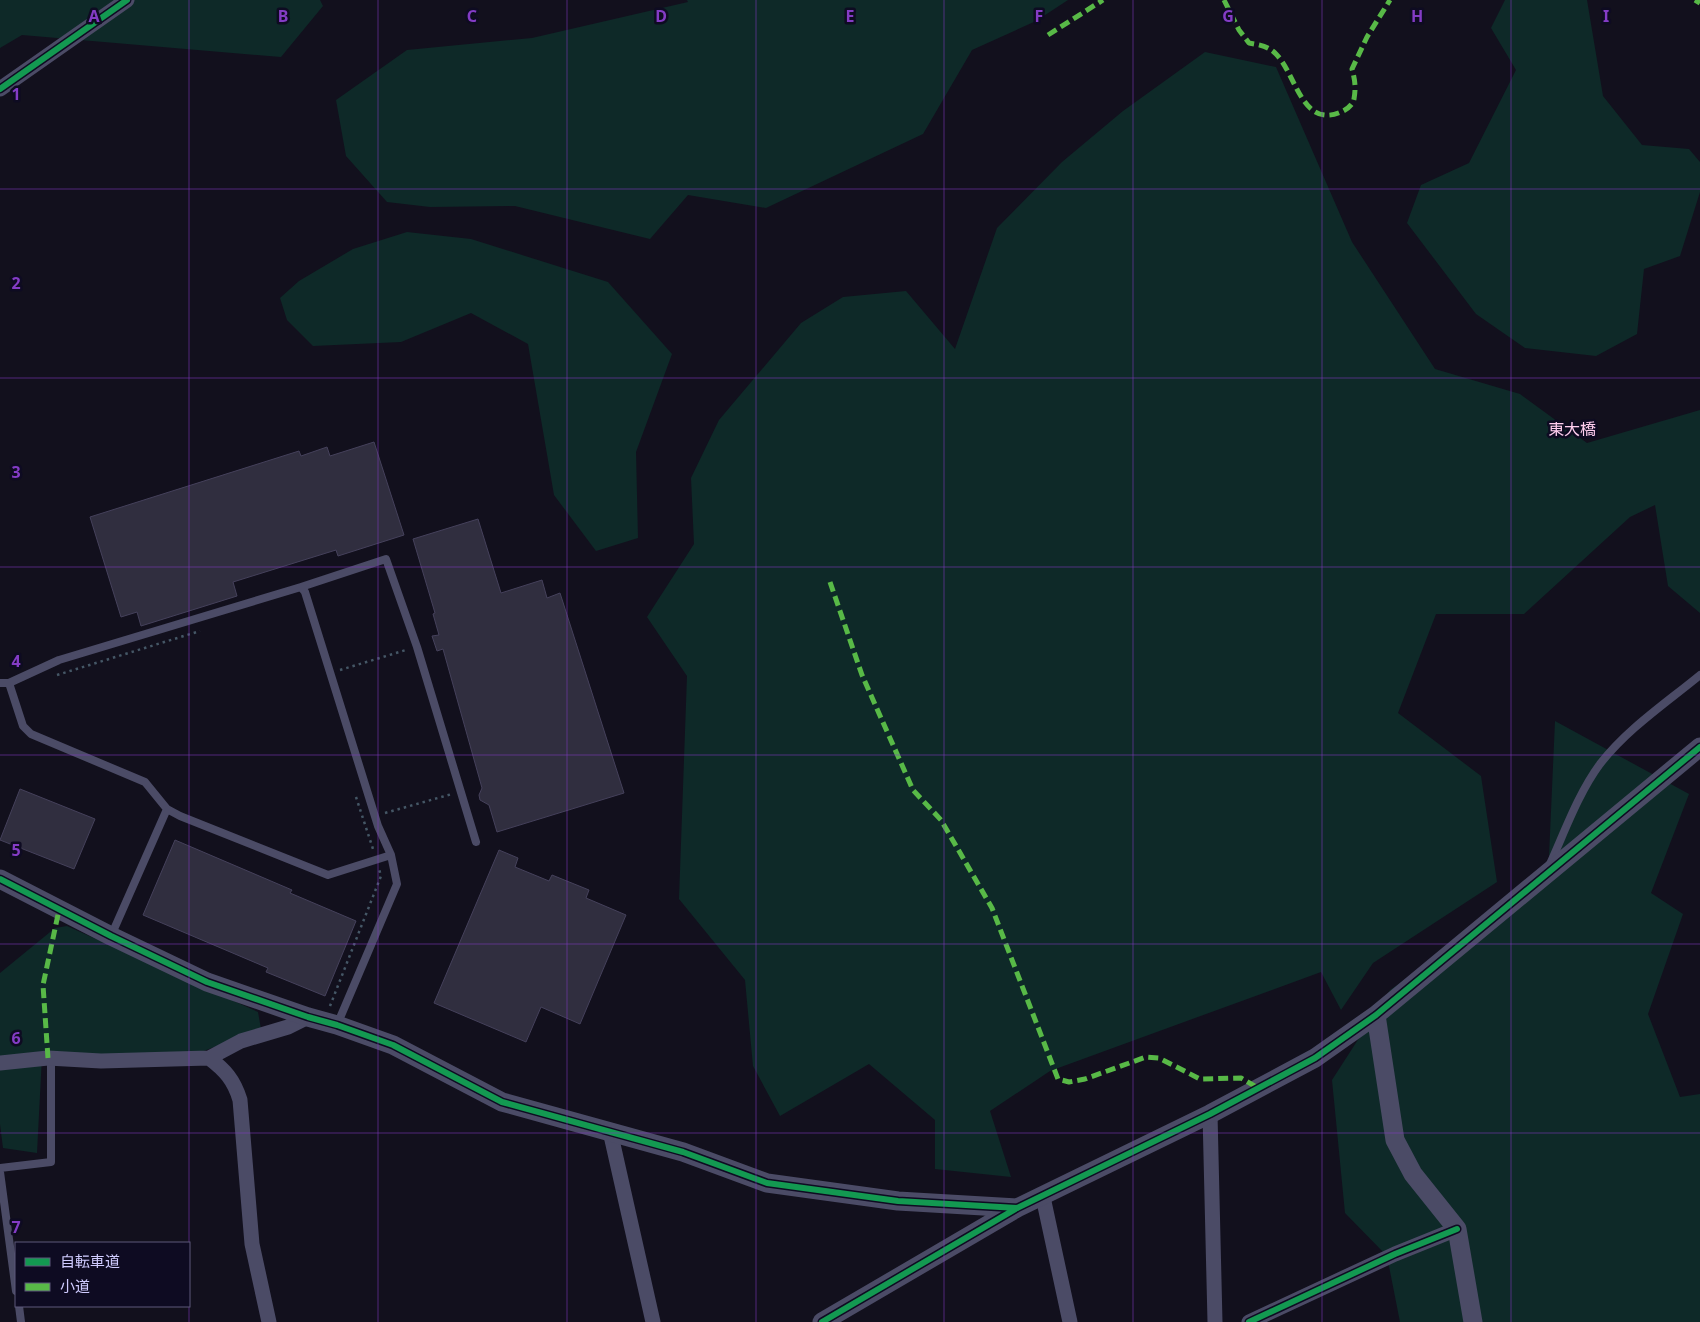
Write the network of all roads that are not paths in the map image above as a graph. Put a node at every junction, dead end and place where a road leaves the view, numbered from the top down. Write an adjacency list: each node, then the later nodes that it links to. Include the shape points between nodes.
1 (127, 0): 2 (street)
2 (0, 89)
3 (301, 587): 6 (lane, via 59,660); 9 (lane, via 386,559 417,647); 10 (lane)
4 (1700, 675): 11 (lane, via 1624,736 1600,765 1580,799)
5 (0, 683): 6 (lane)
6 (9, 683): 8 (lane, via 23,726 31,734 145,782)
7 (1700, 747): 11 (street)
8 (167, 809): 10 (lane, via 328,875); 13 (lane)
9 (476, 842)
10 (391, 855): 15 (lane, via 397,884)
11 (1545, 875): 14 (street)
12 (0, 878): 13 (street)
13 (111, 936): 15 (street, via 207,982)
14 (1376, 1014): 19 (street, via 1315,1058); 24 (street, via 1395,1140 1413,1174)
15 (323, 1021): 17 (street, via 241,1041); 20 (street, via 393,1045 502,1102)
16 (51, 1058): 17 (street, via 101,1061); 18 (street); 21 (lane, via 51,1162)
17 (209, 1058): 28 (street, via 230,1076 240,1100 252,1244)
18 (0, 1063)
19 (1210, 1114): 22 (street); 32 (street)
20 (610, 1131): 23 (street, via 683,1152 767,1183 898,1201); 29 (street)
21 (0, 1170): 25 (lane)
22 (1043, 1197): 23 (street); 31 (street)
23 (1016, 1208): 30 (street)
24 (1458, 1229): 33 (street, via 1395,1254); 34 (street)
25 (15, 1283)
26 (19, 1307): 27 (lane)
27 (21, 1322)
28 (269, 1322)
29 (653, 1322)
30 (822, 1322)
31 (1070, 1322)
32 (1215, 1322)
33 (1249, 1322)
34 (1473, 1322)

